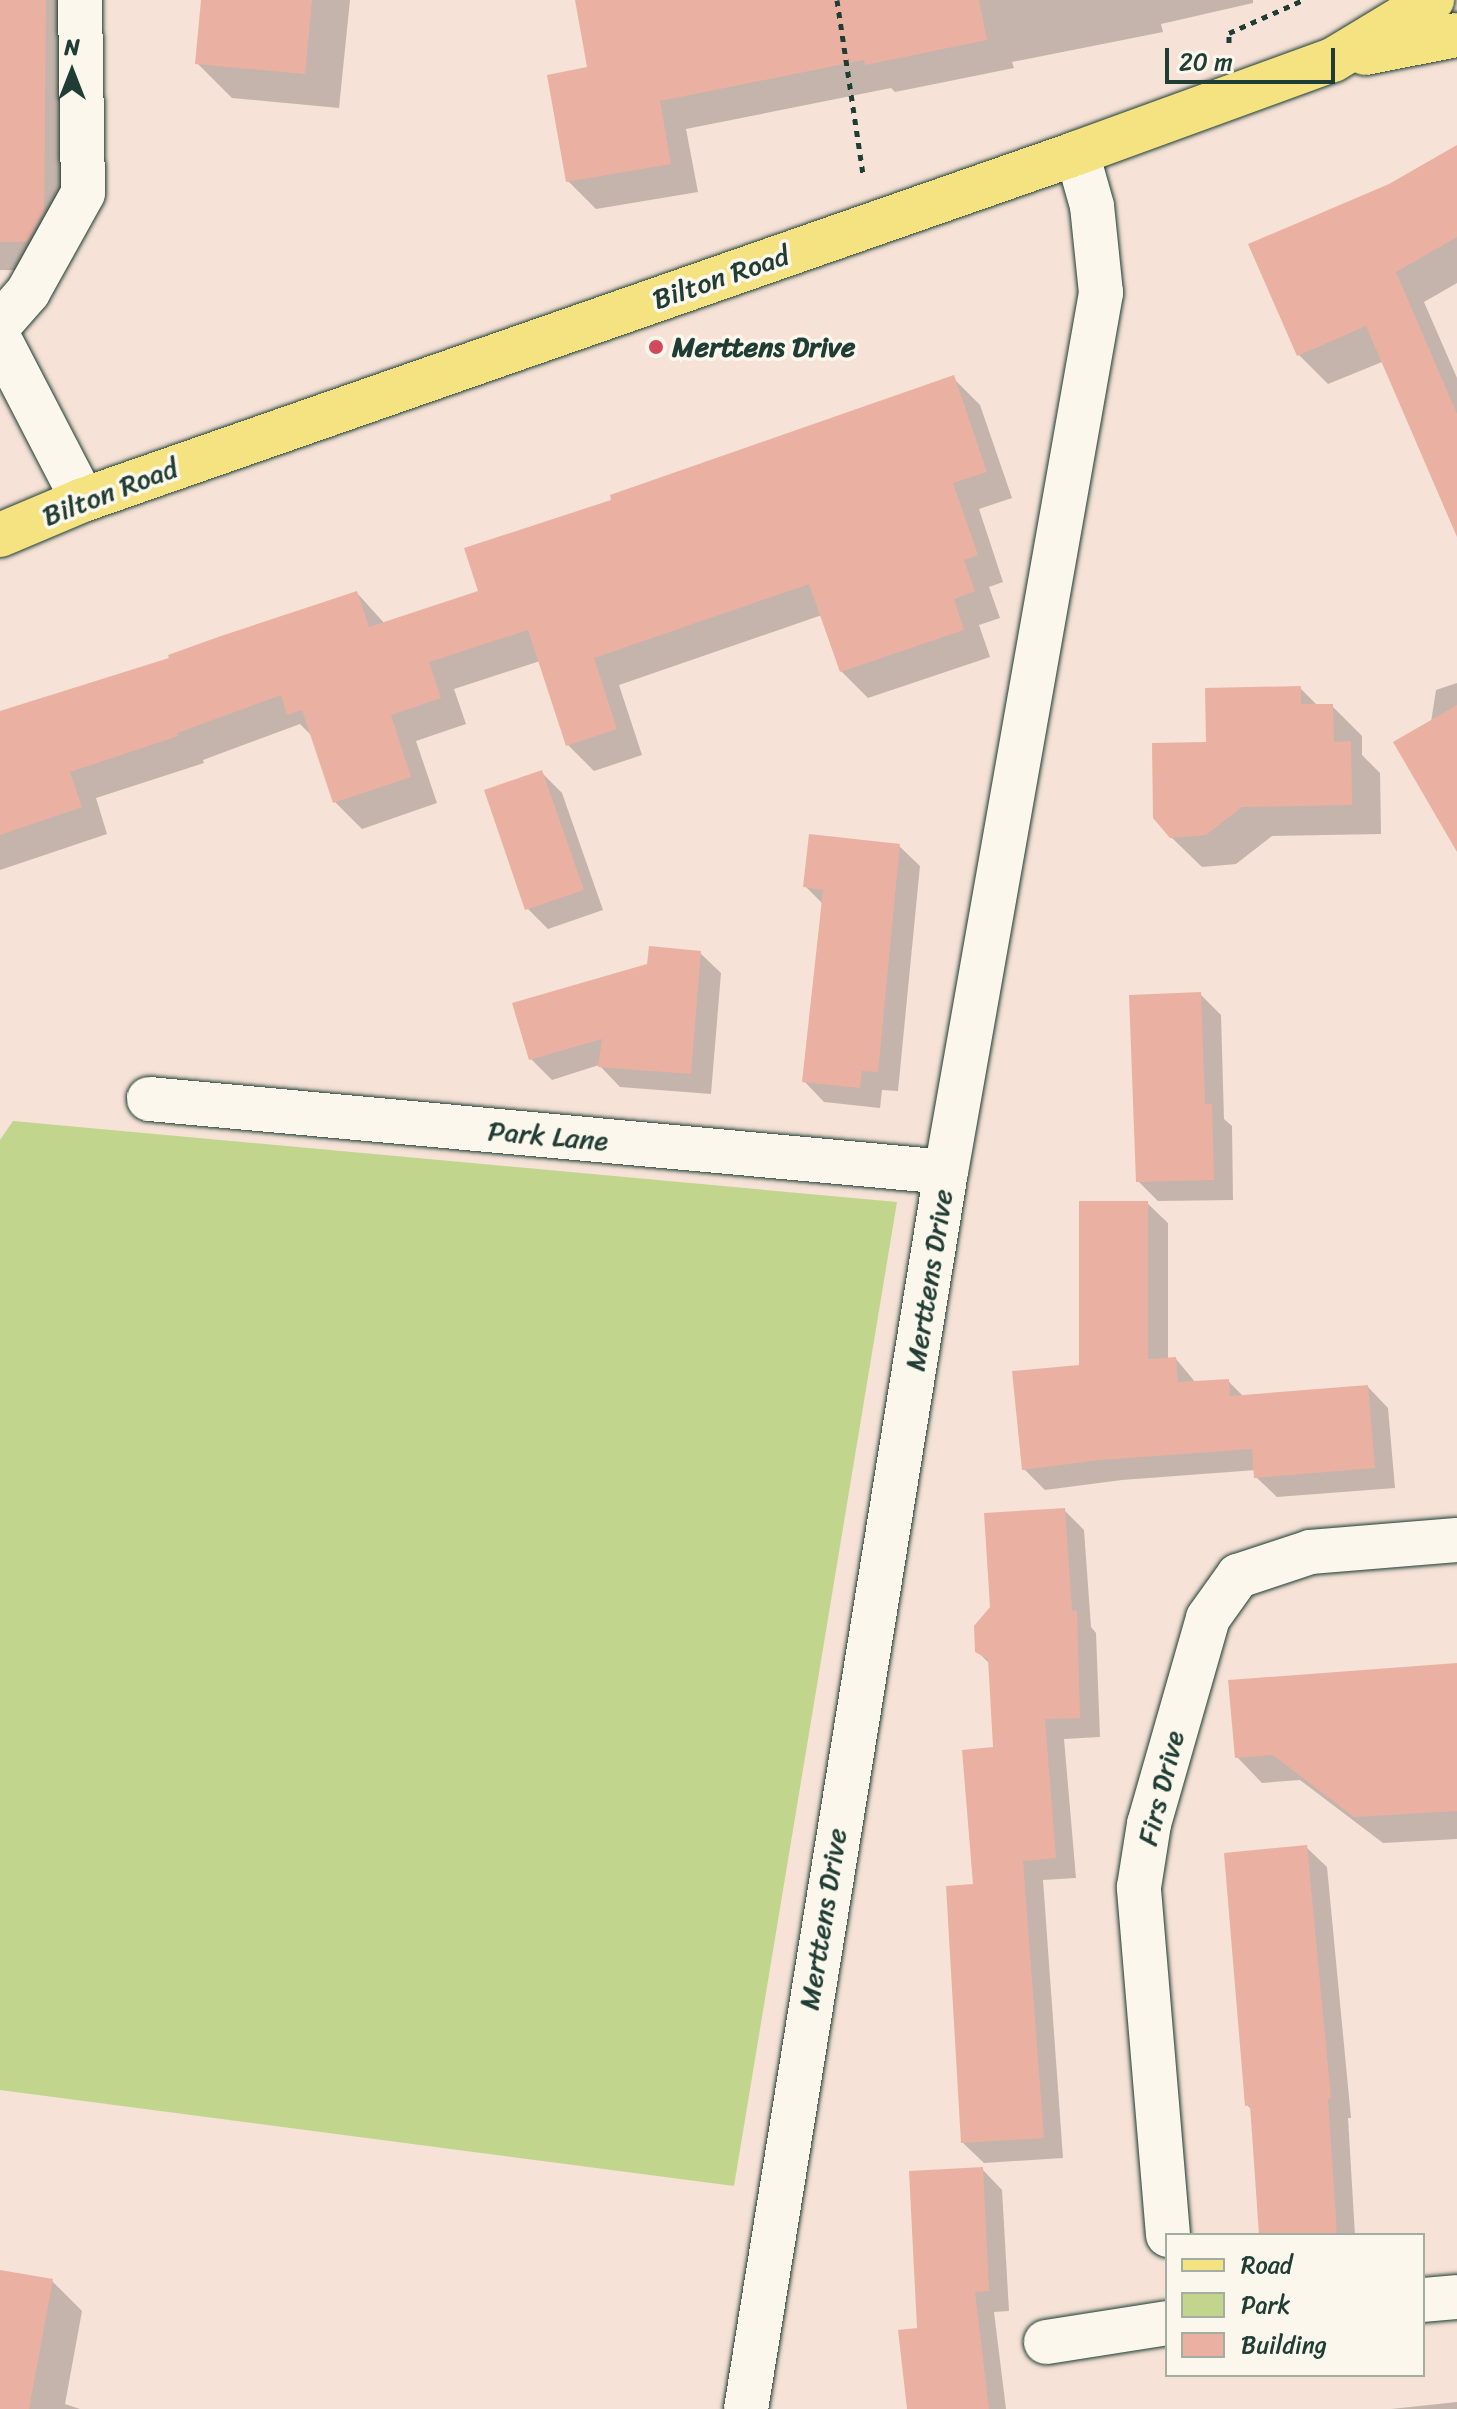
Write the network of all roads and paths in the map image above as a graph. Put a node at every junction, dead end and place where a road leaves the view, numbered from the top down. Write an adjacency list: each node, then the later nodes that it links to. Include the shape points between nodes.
1 (80, 0): 10 (street, via 83,193 28,292)
2 (837, 0): 9 (path)
3 (1303, 0): 5 (path)
4 (1432, 0): 7 (main road, Bilton Road)
5 (1229, 33)
6 (1457, 35): 7 (main road)
7 (1333, 60): 8 (main road, Bilton Road)
8 (1077, 153): 9 (main road, Bilton Road); 15 (street, Merttens Drive, via 1092,206 1101,293)
9 (871, 225): 12 (main road, Bilton Road)
10 (0, 324)
11 (0, 340): 12 (street)
12 (83, 500): 13 (main road, Bilton Road)
13 (0, 535)
14 (149, 1099): 15 (street, Park Lane)
15 (946, 1172): 22 (street, Merttens Drive)
16 (1457, 1540): 17 (street, Firs Drive, via 1310,1552 1238,1576 1208,1618 1149,1824 1139,1887)
17 (1168, 2233)
18 (1457, 2297): 19 (street)
19 (1425, 2300)
20 (1165, 2323): 21 (street)
21 (1046, 2342)
22 (746, 2409)

